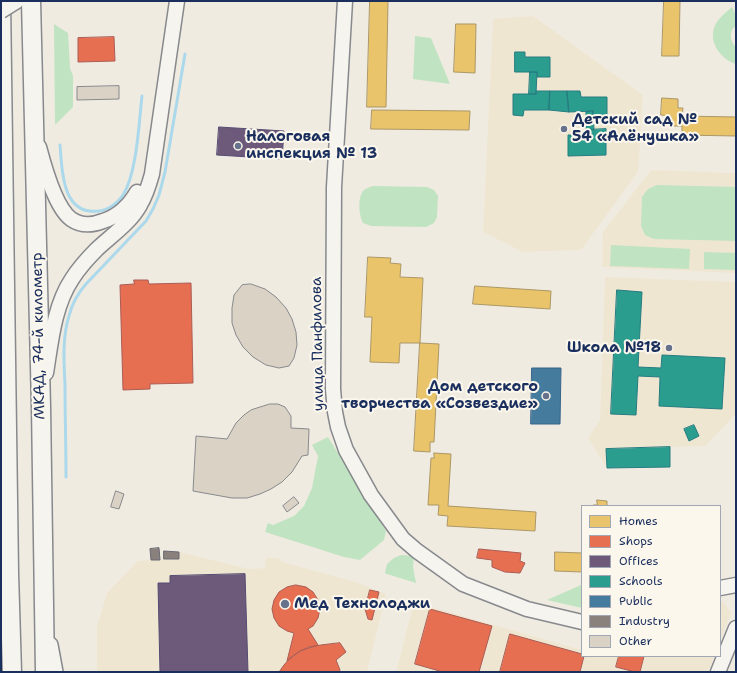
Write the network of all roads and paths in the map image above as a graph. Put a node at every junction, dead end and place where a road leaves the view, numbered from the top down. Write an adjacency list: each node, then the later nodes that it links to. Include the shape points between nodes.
1 (1, 1): 9 (highway)
2 (16, 1): 7 (main road, bridge)
3 (31, 1): 8 (highway, МКАД, 74-й километр)
4 (171, 1): 8 (main road, via 143,172 139,189 132,202 111,218 90,225 71,219 51,186)
5 (177, 1): 11 (main road, via 152,174 146,192 129,220 82,266 62,298 54,325)
6 (345, 1): 17 (main road, улица Панфилова, via 334,198 333,389 338,427 346,450 387,518 403,539 417,551 463,584 527,610)
7 (1, 11)
8 (34, 126): 11 (highway, МКАД, 74-й километр)
9 (5, 303): 10 (main road); 14 (highway)
10 (1, 335)
11 (41, 407): 16 (highway, МКАД, 74-й километр)
12 (1, 548): 14 (main road)
13 (736, 585): 15 (main road)
14 (9, 587): 19 (highway)
15 (721, 588)
16 (44, 607): 20 (highway, МКАД, 74-й километр); 21 (main road)
17 (581, 622)
18 (736, 628): 22 (main road)
19 (12, 672)
20 (45, 672)
21 (55, 672)
22 (718, 672)

